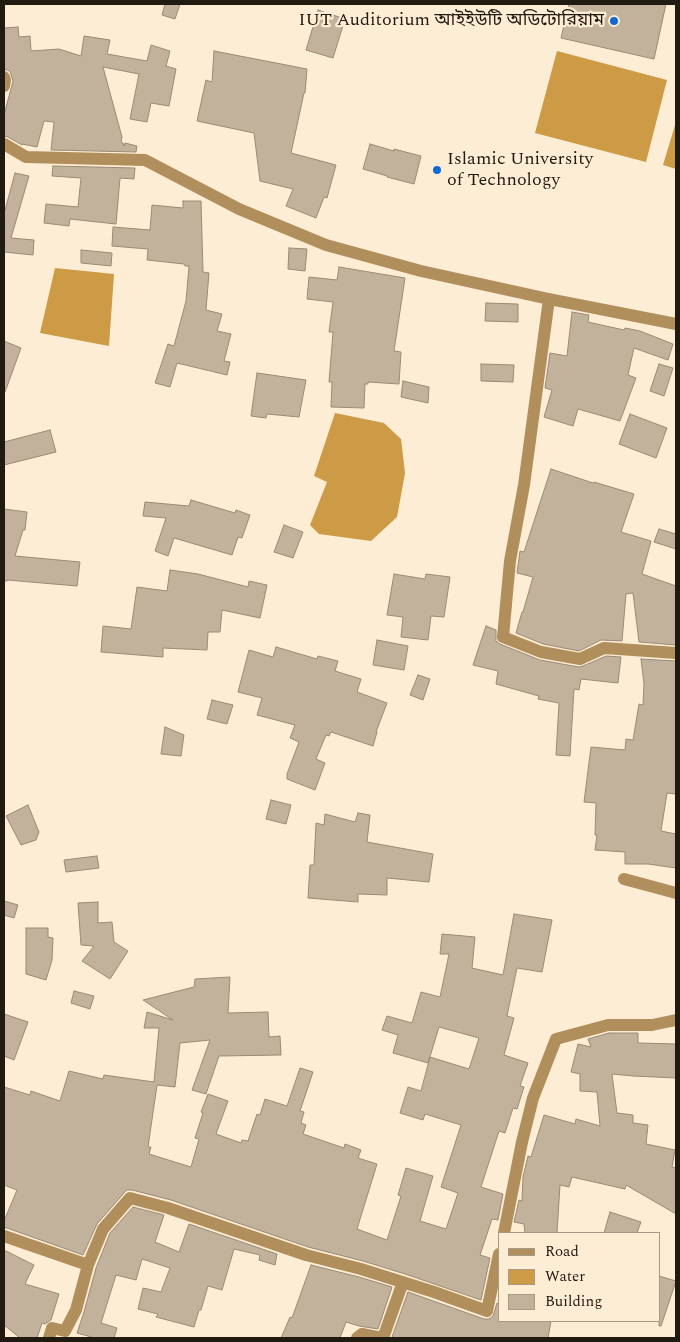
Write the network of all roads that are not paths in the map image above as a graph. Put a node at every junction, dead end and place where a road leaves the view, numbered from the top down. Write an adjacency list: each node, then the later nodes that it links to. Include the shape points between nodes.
1 (4, 77): 2 (street)
2 (4, 86)
3 (4, 144): 4 (street, via 26,157 145,160 239,209 326,245 421,271)
4 (549, 299): 5 (street); 6 (street, via 524,485 510,561 503,637 541,652 580,659 604,648)
5 (676, 324)
6 (676, 653)
7 (624, 879): 8 (street)
8 (676, 893)
9 (676, 1020): 10 (street, via 652,1025 608,1025 556,1039 533,1098)
10 (504, 1232)
11 (4, 1236): 13 (street)
12 (498, 1258): 14 (street, via 486,1311)
13 (88, 1265): 14 (street, via 103,1229 130,1198 306,1256); 15 (street, via 76,1310 66,1331 52,1328)
14 (403, 1282): 17 (street)
15 (49, 1338)
16 (357, 1338): 17 (street, via 362,1334)
17 (382, 1338)

